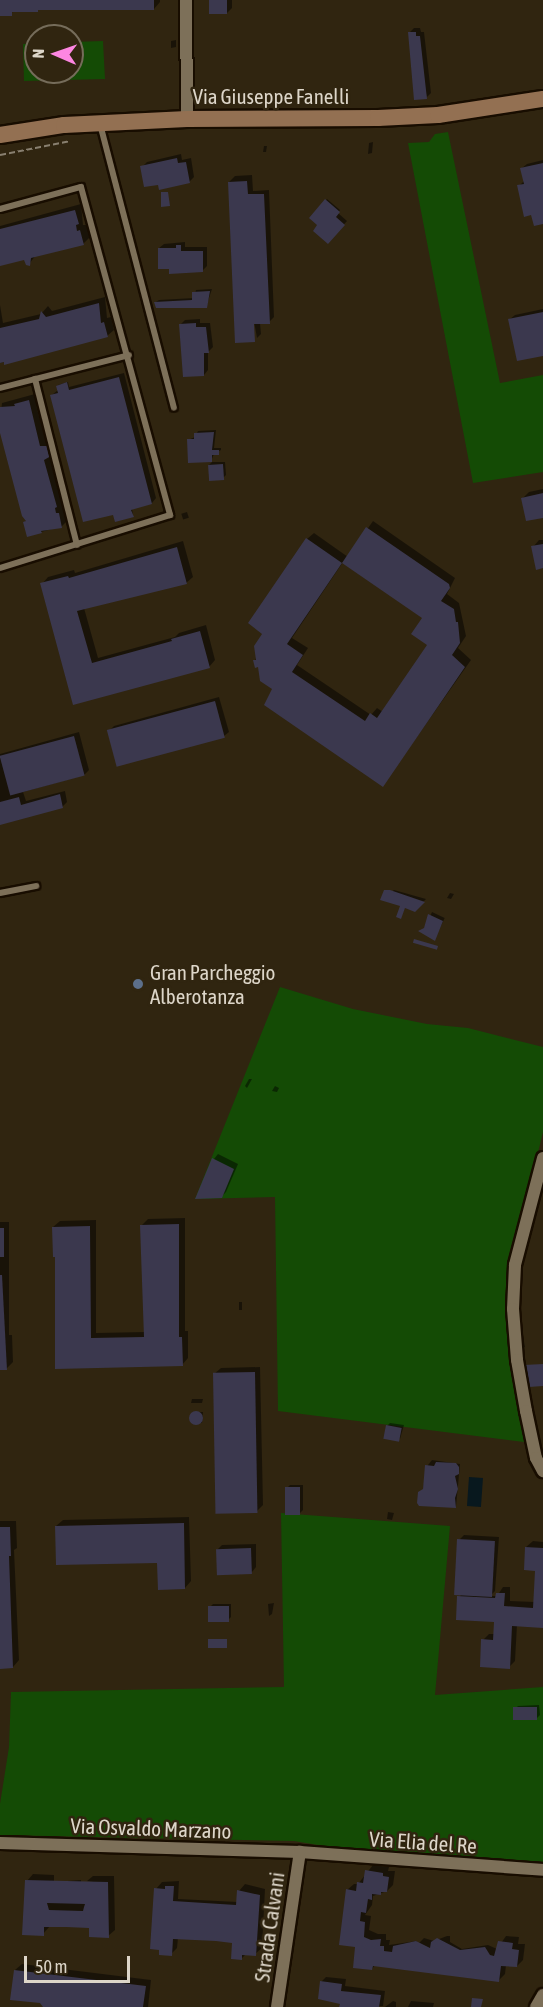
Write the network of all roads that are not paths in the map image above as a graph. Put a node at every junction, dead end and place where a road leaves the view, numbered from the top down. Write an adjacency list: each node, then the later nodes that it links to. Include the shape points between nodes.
1 (186, 0): 3 (street)
2 (543, 99): 3 (street, Via Giuseppe Fanelli, via 438,115)
3 (187, 118): 4 (street, Via Giuseppe Fanelli)
4 (101, 129): 5 (street, Via Giuseppe Fanelli, via 64,125); 10 (lane)
5 (0, 135)
6 (0, 209): 7 (lane, via 81,187)
7 (129, 356): 8 (lane); 11 (lane, via 170,515)
8 (35, 379): 9 (lane); 11 (lane)
9 (0, 388)
10 (174, 408)
11 (77, 544): 12 (lane)
12 (0, 568)
13 (36, 886): 14 (lane)
14 (0, 892)
15 (543, 1158): 16 (street, via 515,1264 513,1309 526,1411 536,1458)
16 (543, 1471)
17 (0, 1843): 18 (street, Via Osvaldo Marzano)
18 (300, 1852): 19 (street, Via Elia del Re); 21 (street, Strada Calvani)
19 (543, 1870)
20 (543, 1995): 22 (street)
21 (277, 2007)
22 (536, 2007)

